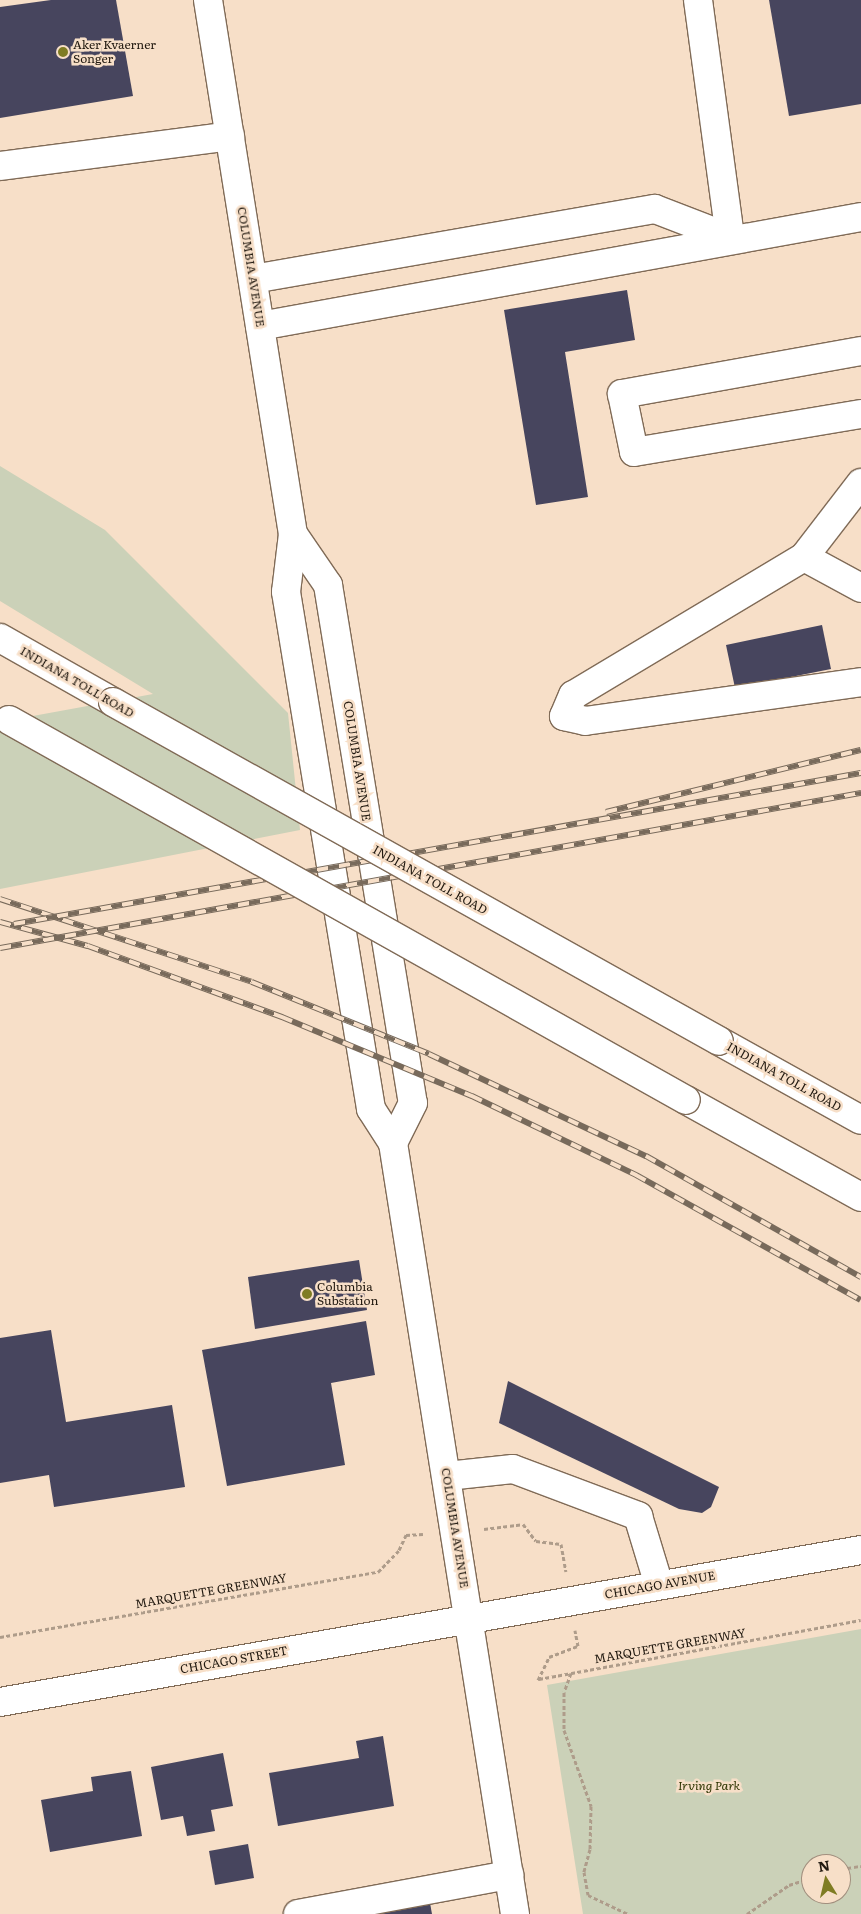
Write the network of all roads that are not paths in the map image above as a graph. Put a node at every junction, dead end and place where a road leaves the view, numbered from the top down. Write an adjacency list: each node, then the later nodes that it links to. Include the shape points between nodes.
1 (208, 0): 3 (main road, COLUMBIA AVENUE)
2 (698, 0): 6 (main road)
3 (230, 136): 4 (main road); 7 (main road, COLUMBIA AVENUE)
4 (0, 166)
5 (861, 217): 6 (main road)
6 (730, 238): 7 (main road, via 655,209); 8 (main road)
7 (253, 279): 8 (main road, COLUMBIA AVENUE)
8 (260, 326): 12 (main road, COLUMBIA AVENUE)
9 (861, 351): 10 (main road, via 622,394 634,452)
10 (861, 414)
11 (861, 483): 13 (main road)
12 (293, 534): 19 (main road, COLUMBIA AVENUE, via 286,592 336,897 371,1109); 19 (main road, COLUMBIA AVENUE, via 328,586 372,850 413,1103)
13 (804, 557): 14 (main road); 16 (main road, via 573,695 564,716 585,721)
14 (861, 588)
15 (0, 638): 18 (main road, INDIANA TOLL ROAD, bridge)
16 (861, 682)
17 (4, 718): 20 (main road, bridge)
18 (861, 1120)
19 (393, 1143): 21 (main road, COLUMBIA AVENUE)
20 (861, 1197)
21 (447, 1476): 23 (main road, via 513,1469 638,1516); 24 (main road, COLUMBIA AVENUE)
22 (858, 1552): 23 (main road, CHICAGO AVENUE)
23 (659, 1585): 24 (main road, CHICAGO AVENUE)
24 (468, 1618): 25 (main road, CHICAGO STREET); 26 (main road, COLUMBIA AVENUE)
25 (0, 1702)
26 (509, 1875): 27 (main road); 28 (main road, COLUMBIA AVENUE)
27 (298, 1914)
28 (516, 1914)

